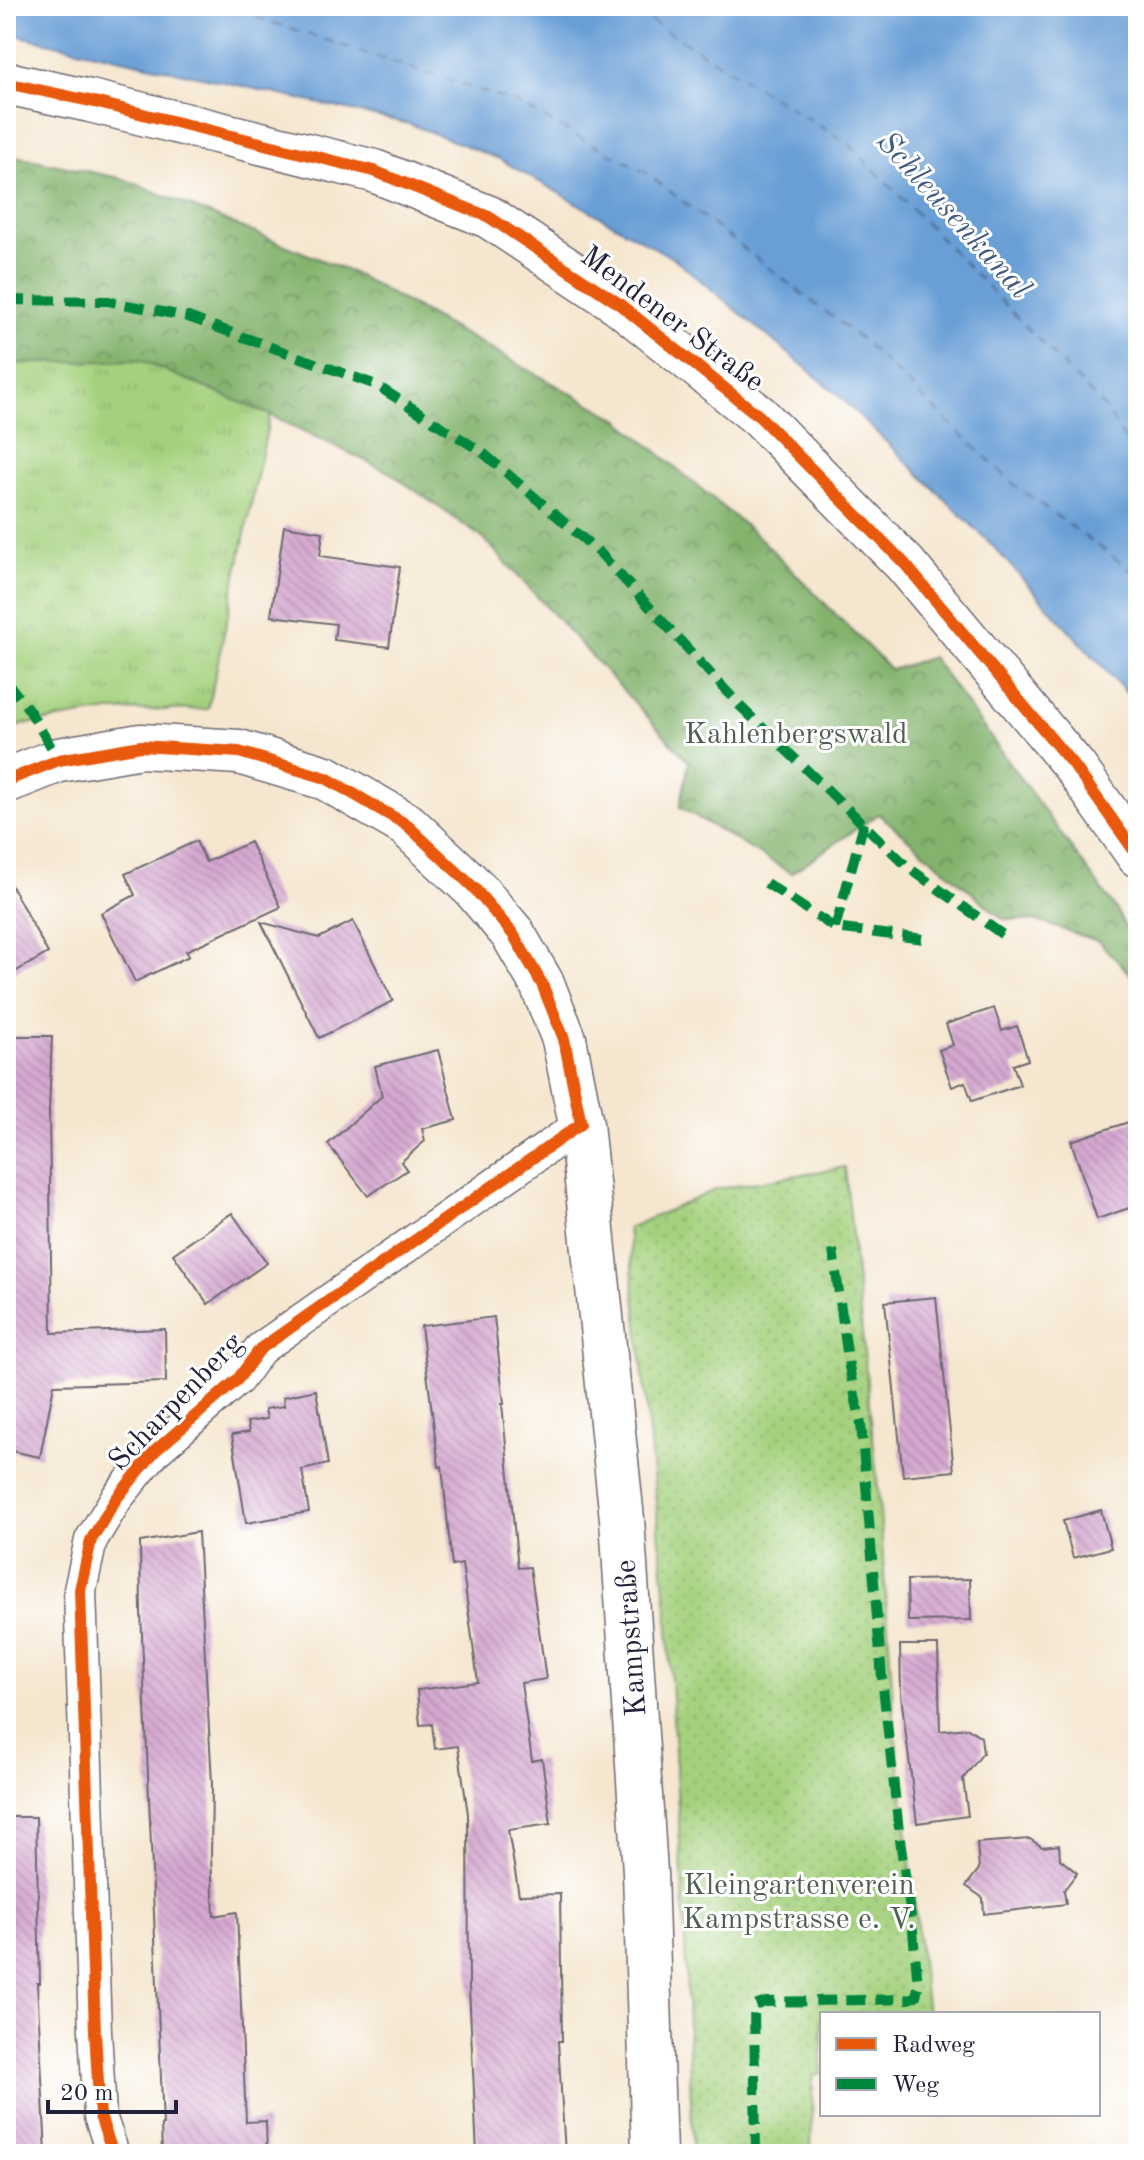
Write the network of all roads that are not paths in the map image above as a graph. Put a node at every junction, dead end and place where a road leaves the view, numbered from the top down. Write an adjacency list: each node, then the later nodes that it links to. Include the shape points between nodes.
1 (6, 83): 3 (street, Mendener Straße, via 374,171 489,217 605,295 759,416 905,564 1075,767)
2 (6, 781): 4 (main road, Kampstraße, via 59,760 141,746 239,752 326,778 407,825 474,888 513,934 564,1039)
3 (1138, 856)
4 (581, 1124): 5 (street, Scharpenberg, via 260,1349 238,1379 155,1451 91,1540 80,1590 95,2031 100,2116); 6 (main road, Kampstraße, via 622,1519 645,1872)
5 (113, 2154)
6 (654, 2154)

